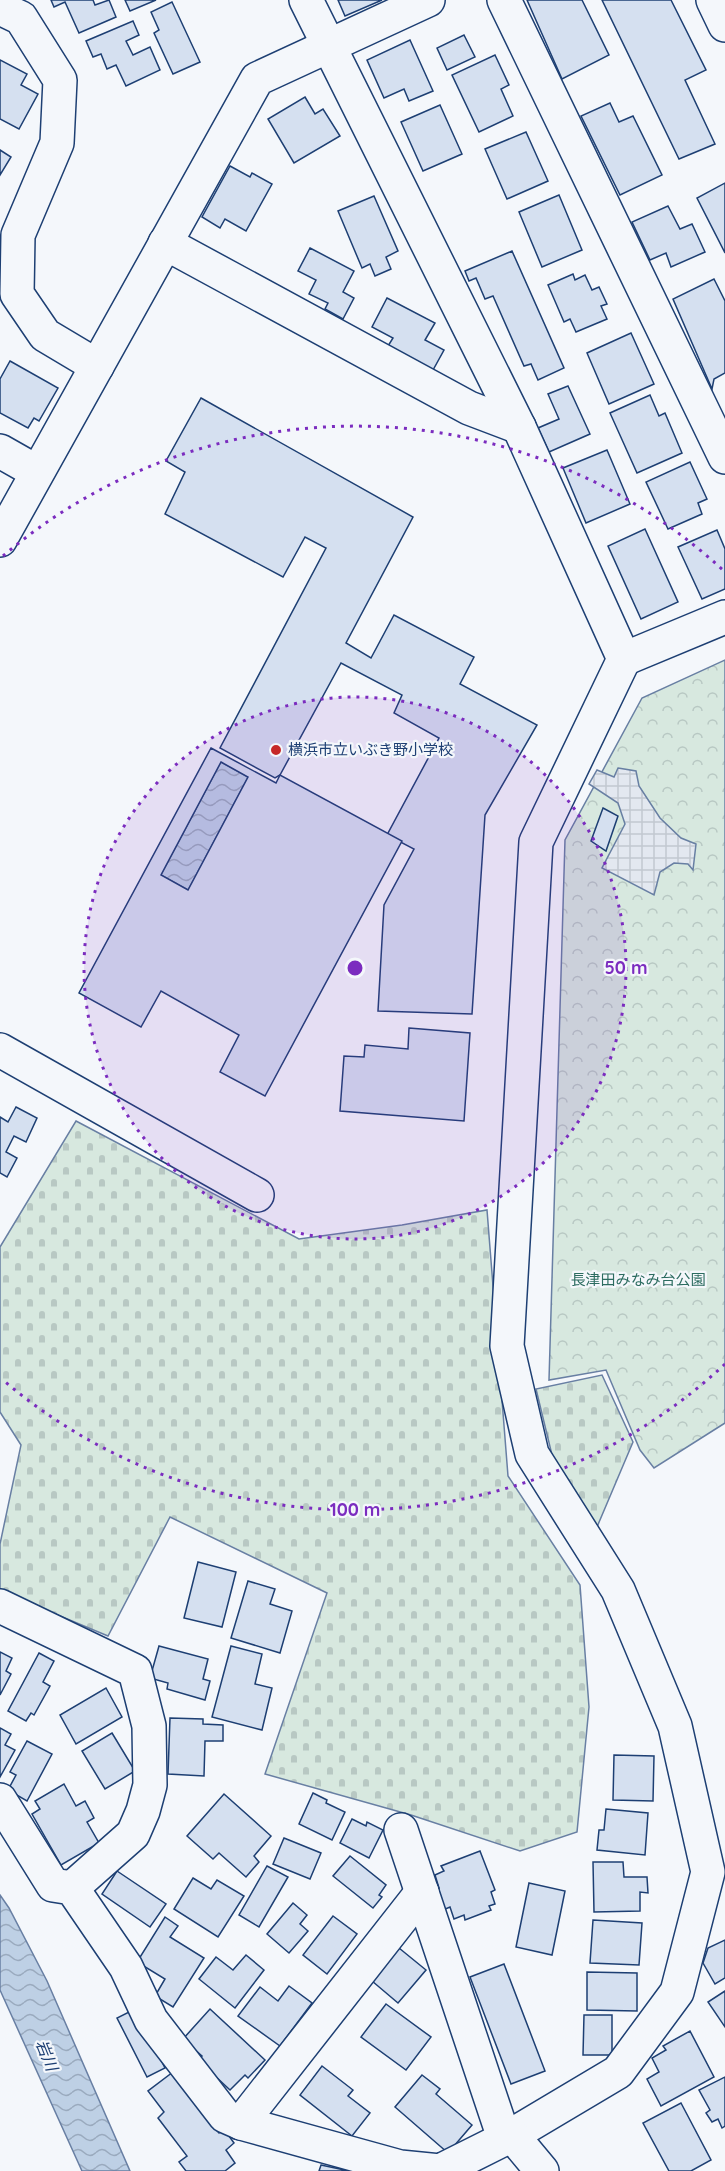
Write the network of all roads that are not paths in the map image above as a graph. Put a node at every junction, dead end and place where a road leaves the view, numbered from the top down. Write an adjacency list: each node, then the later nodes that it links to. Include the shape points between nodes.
1 (306, 0): 7 (street)
2 (428, 0): 7 (street)
3 (504, 0): 13 (street)
4 (713, 0): 6 (street)
5 (0, 8): 8 (street, via 21,18 60,80 57,143)
6 (725, 25)
7 (328, 46): 9 (street, via 257,79); 11 (street)
8 (9, 231): 10 (street, via 17,294 45,335)
9 (165, 243): 10 (street); 11 (street, via 469,408)
10 (97, 366): 14 (street)
11 (519, 427): 17 (street)
12 (0, 451): 14 (street)
13 (725, 457)
14 (37, 472): 15 (street)
15 (0, 540)
16 (725, 617): 17 (street)
17 (624, 659): 23 (street, via 536,842 507,1346 532,1454 618,1590 675,1726)
18 (0, 1050): 19 (street)
19 (256, 1195)
20 (0, 1605): 24 (street, via 135,1671 149,1726 150,1785 133,1834)
21 (0, 1800): 24 (street, via 53,1885)
22 (401, 1830): 25 (street)
23 (717, 1884): 27 (street, via 677,1992 618,2072)
24 (72, 1888): 26 (street, via 126,1967 151,2020 225,2116)
25 (422, 1892): 26 (street); 27 (street, via 500,2126)
26 (241, 2124): 27 (street, via 400,2167 440,2171)
27 (512, 2135): 28 (street)
28 (530, 2167)

